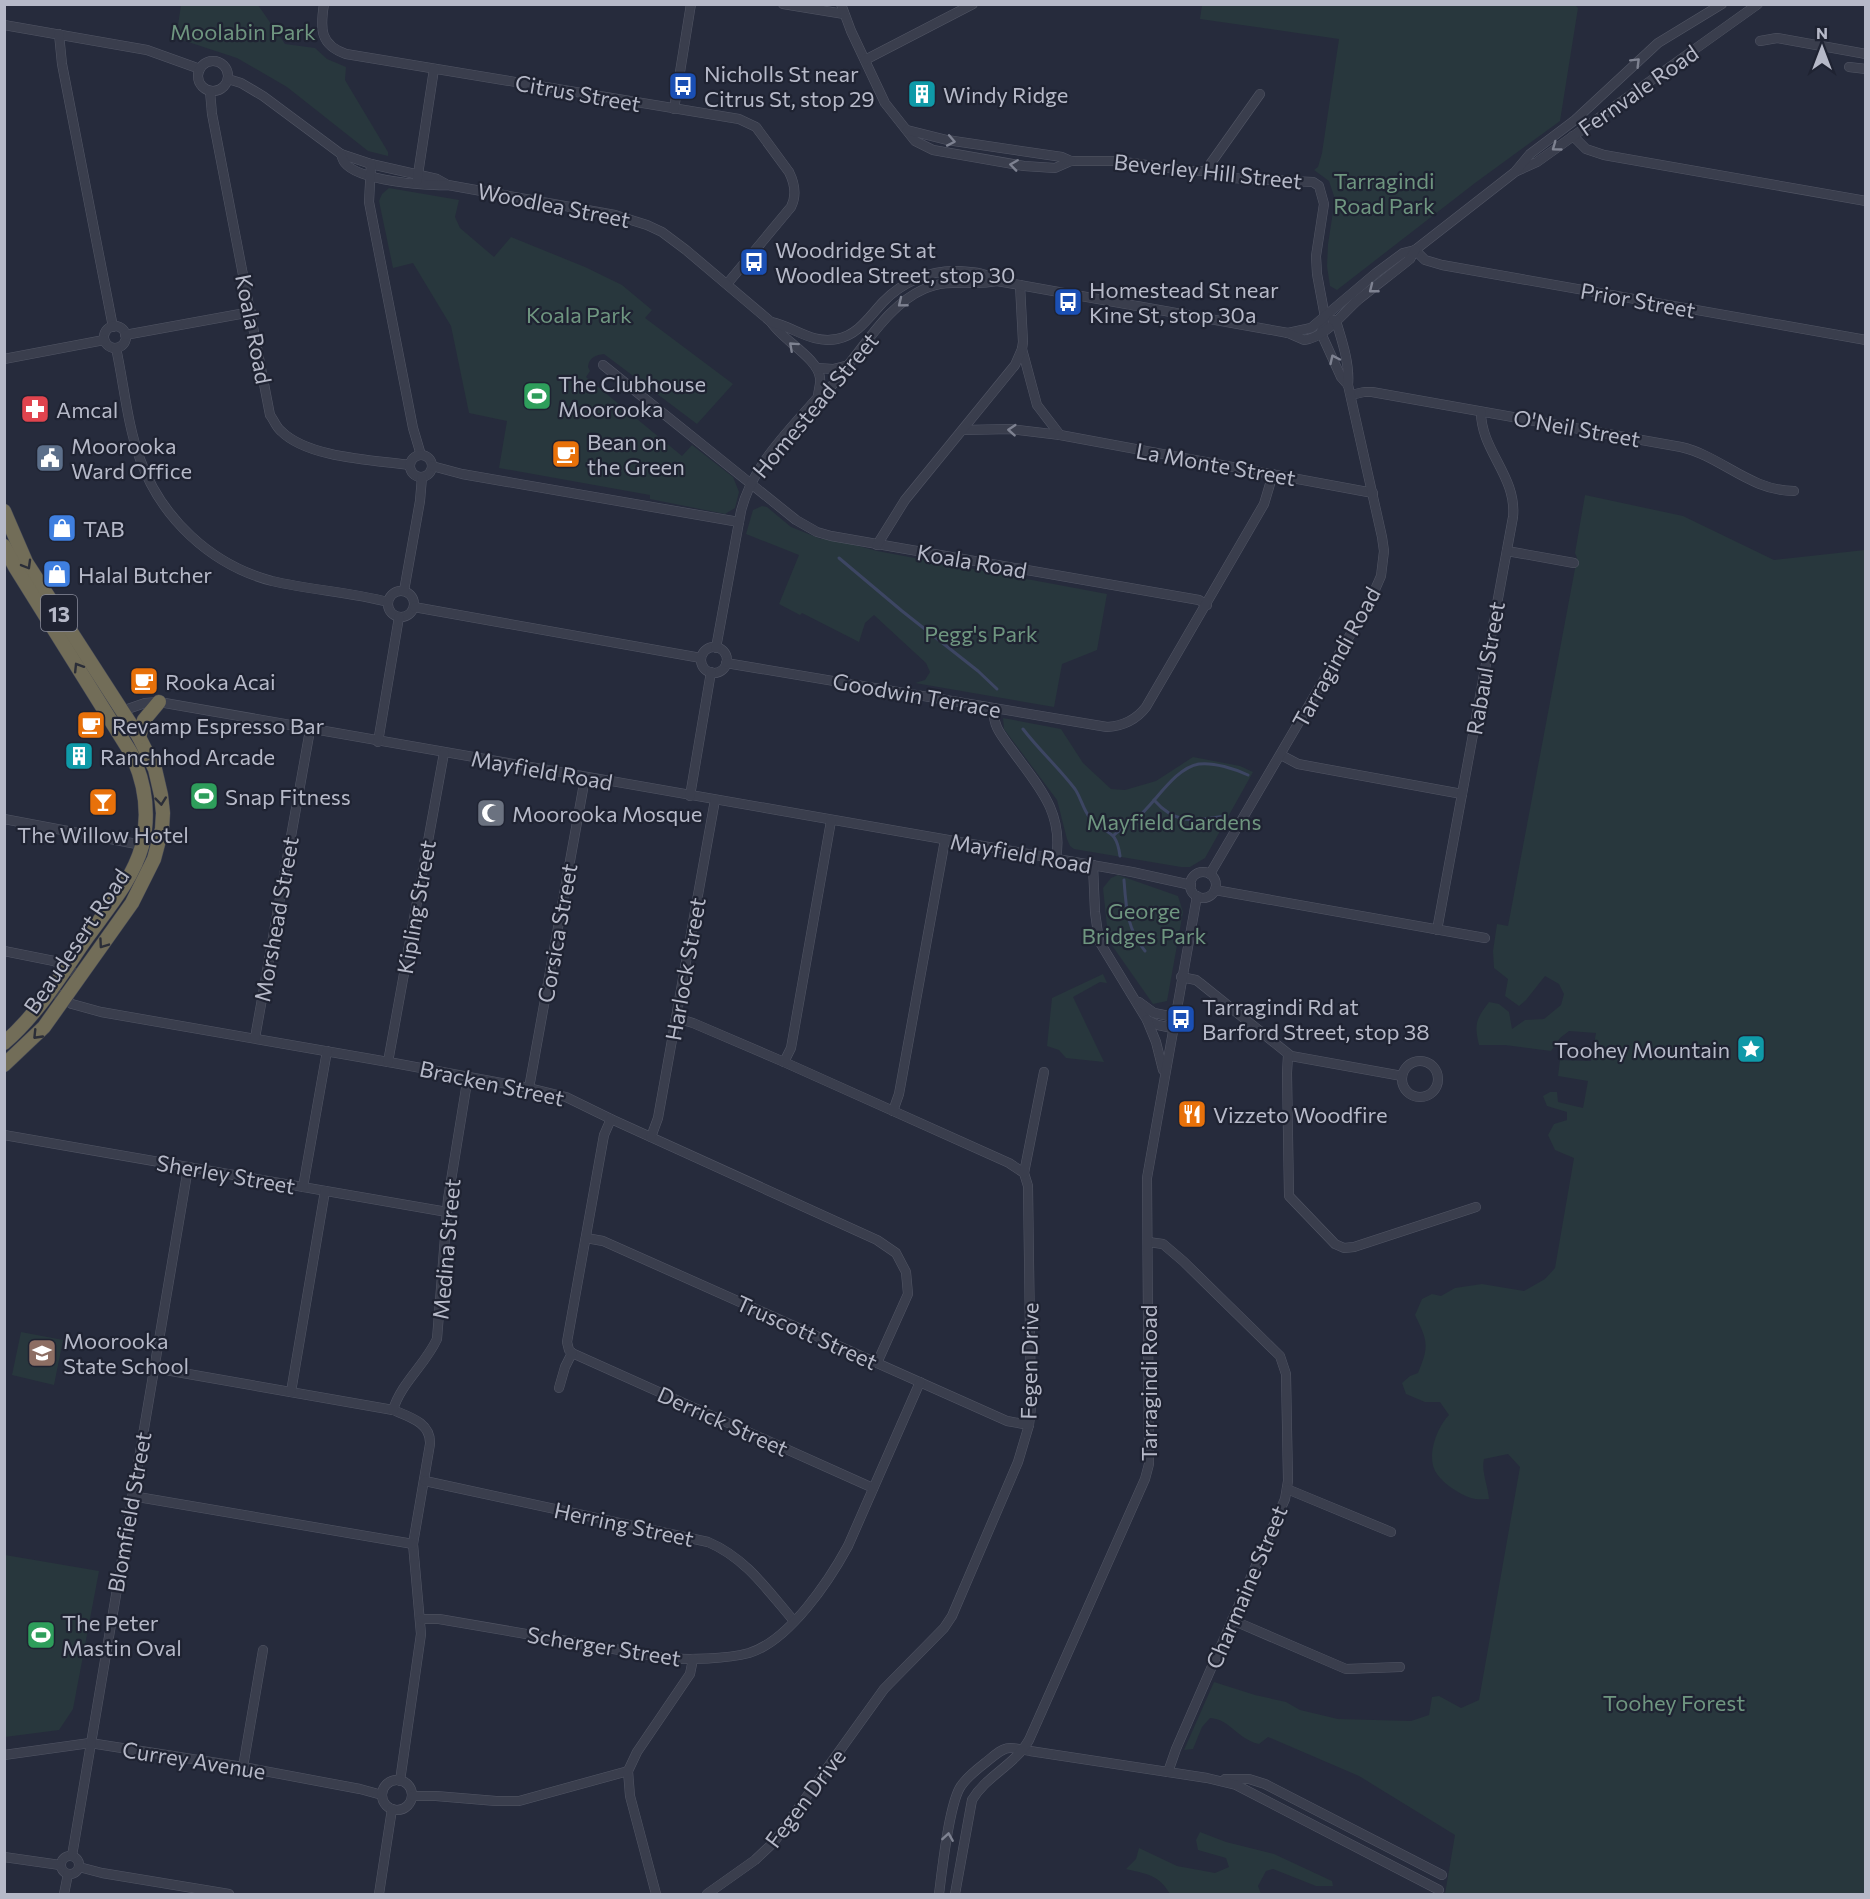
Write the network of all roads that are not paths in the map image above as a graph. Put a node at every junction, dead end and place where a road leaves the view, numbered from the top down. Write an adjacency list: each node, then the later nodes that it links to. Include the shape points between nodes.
1 (324, 4): 15 (street, Citrus Street, via 321,22 326,41 337,51)
2 (691, 4): 20 (street)
3 (783, 4): 7 (street)
4 (973, 4): 12 (street)
5 (1722, 4): 27 (street, Fernvale Road, one-way to 5, via 1530,154 1581,115 1658,43)
6 (1758, 4): 22 (street, Fernvale Road)
7 (842, 9): 12 (street, Beverley Hill Street)
8 (4, 25): 9 (street)
9 (59, 34): 14 (street, via 147,50); 39 (street)
10 (1760, 41): 11 (street, via 1778,38)
11 (1866, 54)
12 (865, 60): 21 (street, Beverley Hill Street, via 885,103)
13 (1849, 67): 16 (street)
14 (200, 69): 17 (street, via 206,63 220,63 227,70); 18 (street, via 199,83)
15 (434, 69): 20 (street, Citrus Street); 29 (street)
16 (1866, 69)
17 (228, 79): 18 (street, via 223,87); 23 (street, via 263,96)
18 (210, 91): 35 (street, Koala Road)
19 (1260, 94): 26 (street)
20 (674, 109): 33 (street, Citrus Street, via 739,119 756,126 793,179 795,193 790,207)
21 (907, 130): 24 (street, Beverley Hill Street, one-way to 24); 24 (street, Beverley Hill Street, one-way to 21, via 1055,168 1024,166 933,150 915,141)
22 (1573, 136): 27 (street, Fernvale Road, one-way to 27, via 1537,162); 30 (street, via 1586,149 1604,155)
23 (341, 154): 25 (street, Woodlea Street); 28 (street, via 349,166)
24 (1071, 161): 26 (street, Beverley Hill Street, via 1117,161)
25 (370, 164): 28 (street); 29 (street, Woodlea Street)
26 (1206, 170): 36 (street, Beverley Hill Street, via 1231,178 1313,182 1319,186 1324,204 1316,266)
27 (1515, 172): 31 (street, Fernvale Road)
28 (369, 176): 29 (street, Woodlea Street); 58 (street, via 369,202)
29 (417, 179): 33 (street, Woodlea Street, via 435,186 448,184 633,219 662,232)
30 (1866, 201)
31 (1415, 250): 36 (street, Fernvale Road, via 1403,253 1376,273); 37 (street, Fernvale Road, one-way to 37, via 1410,259); 45 (street, Prior Street, via 1425,260 1442,265)
32 (997, 281): 34 (street, Homestead Street); 44 (street, Homestead Street, via 987,274 975,273 924,275 899,288 851,335); 50 (street, Homestead Street, one-way to 50, via 949,282 924,289 893,310)
33 (727, 284): 38 (street, Woodlea Street)
34 (1020, 285): 40 (street, Homestead Street); 47 (street)
35 (251, 312): 42 (street); 59 (street, Koala Road, via 270,415 280,430 314,451)
36 (1325, 317): 37 (street); 40 (street, Homestead Street, via 1311,328); 41 (street)
37 (1336, 321): 41 (street, Fernvale Road); 52 (street, Tarragindi Road)
38 (771, 322): 44 (street, Woodlea Street, via 804,336); 51 (street, Woodlea Street, one-way to 38)
39 (113, 327): 42 (street, via 122,329); 43 (street, via 107,330)
40 (1288, 333): 41 (street, Homestead Street, via 1305,340)
41 (1321, 333): 52 (street, Tarragindi Road, one-way to 41)
42 (125, 335): 46 (street, via 122,345)
43 (104, 340): 46 (street); 48 (street)
44 (828, 340)
45 (1866, 340)
46 (116, 348): 73 (street, via 139,457 153,489 185,531 219,558 269,580)
47 (1022, 349): 56 (street, via 1015,365); 57 (street, via 1037,405)
48 (4, 359)
49 (603, 365): 63 (street, Koala Road)
50 (849, 365): 51 (street); 54 (street, Homestead Street)
51 (817, 368): 54 (street)
52 (1348, 385): 53 (street, Tarragindi Road)
53 (1351, 395): 55 (street, O'Neil Street, via 1372,392); 65 (street, Tarragindi Road)
54 (818, 397): 63 (street, Homestead Street, via 761,465)
55 (1481, 412): 64 (street, O'Neil Street, via 1695,450 1738,475 1775,489); 70 (street, Rabaul Street, via 1485,436 1513,494)
56 (964, 429): 57 (street, La Monte Street, one-way to 56); 68 (street, via 905,500)
57 (1060, 435): 61 (street, La Monte Street)
58 (421, 455): 59 (street); 60 (street)
59 (410, 465): 62 (street, via 413,474)
60 (432, 466): 62 (street); 67 (street)
61 (1273, 474): 65 (street, La Monte Street); 74 (street, via 1264,504)
62 (422, 477): 72 (street)
63 (750, 484): 67 (street, Homestead Street); 68 (street, Koala Road, via 817,532)
64 (1794, 491)
65 (1373, 492): 89 (street, Tarragindi Road, via 1384,551 1381,576)
66 (4, 511): 83 (highway, Beaudesert Road / 13, one-way to 83, via 26,562)
67 (739, 522): 77 (street, Homestead Street)
68 (878, 545): 74 (street, Koala Road, via 1199,600)
69 (4, 546): 84 (highway, Beaudesert Road / 13, one-way to 69)
70 (1507, 551): 71 (street); 91 (street, Rabaul Street)
71 (1574, 563)
72 (404, 591): 73 (street, via 395,592); 75 (street, via 411,595)
73 (388, 602): 76 (street, via 392,613)
74 (1207, 605): 82 (street, Goodwin Terrace, via 1141,714 1125,724 1107,727)
75 (414, 607): 76 (street, via 407,616); 78 (street)
76 (399, 617): 87 (street)
77 (716, 648): 78 (street, via 705,651); 79 (street, via 725,655)
78 (701, 658): 80 (street, via 702,666)
79 (726, 663): 80 (street, via 719,672); 82 (street, Goodwin Terrace)
80 (711, 672): 92 (street)
81 (159, 702): 83 (street, Mayfield Road); 85 (street, Mayfield Road); 86 (highway, via 144,720)
82 (994, 708): 98 (street, via 994,724 1051,808 1058,828)
83 (122, 710): 84 (street, Mayfield Road); 86 (highway, Beaudesert Road / 13)
84 (109, 716): 97 (highway, Beaudesert Road / 13, via 137,765 145,791)
85 (310, 730): 87 (street, Mayfield Road); 117 (street, Morshead Street)
86 (139, 737): 108 (highway, Beaudesert Road / 13, one-way to 108, via 159,780 163,813 159,844 132,903)
87 (378, 742): 88 (street, Mayfield Road)
88 (444, 753): 90 (street, Mayfield Road); 121 (street, Kipling Street)
89 (1281, 755): 91 (street, via 1298,764); 100 (street, Tarragindi Road)
90 (585, 778): 92 (street, Mayfield Road); 128 (street, Corsica Street)
91 (1462, 794): 104 (street, Rabaul Street)
92 (690, 796): 93 (street, Mayfield Road)
93 (715, 800): 95 (street, Mayfield Road); 114 (street, Harlock Street)
94 (4, 819): 97 (street)
95 (831, 821): 96 (street, Mayfield Road); 122 (street, via 790,1048)
96 (945, 840): 98 (street, Mayfield Road); 129 (street)
97 (142, 845): 107 (highway, Beaudesert Road / 13, via 122,888)
98 (1056, 859): 99 (street, Mayfield Road)
99 (1093, 866): 101 (street, Mayfield Road); 112 (street, via 1099,941)
100 (1210, 874): 101 (street, via 1197,874); 102 (street)
101 (1191, 885): 103 (street)
102 (1215, 890): 103 (street, via 1208,897); 104 (street)
103 (1197, 896): 109 (street, Tarragindi Road)
104 (1437, 930): 105 (street)
105 (1485, 938)
106 (4, 951): 107 (street, via 46,958)
107 (67, 967): 108 (street); 110 (highway, Beaudesert Road / 13)
108 (80, 976): 111 (highway, Beaudesert Road / 13)
109 (1181, 977): 113 (street, Tarragindi Road); 120 (street, via 1196,980)
110 (51, 990): 111 (street, Bracken Street); 118 (highway, Beaudesert Road / 13)
111 (64, 1000): 117 (street, Bracken Street, via 101,1012); 123 (highway, Beaudesert Road / 13, one-way to 123, via 44,1027)
112 (1137, 1001): 113 (street, via 1154,1013); 115 (street)
113 (1174, 1017): 116 (street, Tarragindi Road)
114 (676, 1018): 122 (street); 132 (street, Harlock Street)
115 (1147, 1020): 116 (street); 125 (street)
116 (1172, 1028): 125 (street, Tarragindi Road)
117 (255, 1038): 119 (street, Bracken Street)
118 (4, 1044)
119 (327, 1051): 121 (street, Bracken Street); 135 (street)
120 (1288, 1055): 127 (street); 137 (street, via 1289,1196 1335,1244 1354,1247)
121 (388, 1062): 126 (street, Bracken Street)
122 (784, 1062): 129 (street)
123 (4, 1065)
124 (1044, 1072): 134 (street, Fegen Drive)
125 (1165, 1075): 140 (street, Tarragindi Road, via 1148,1173)
126 (468, 1076): 128 (street, Bracken Street); 138 (street, Medina Street)
127 (1402, 1076): 127 (street, via 1406,1067 1416,1061 1425,1061 1439,1076 1434,1091 1415,1096 1406,1090)
128 (529, 1088): 130 (street, Bracken Street, via 566,1097)
129 (893, 1111): 134 (street)
130 (610, 1119): 132 (street, Bracken Street); 139 (street)
131 (4, 1135): 133 (street, Sherley Street)
132 (651, 1137): 142 (street, Bracken Street, via 877,1240 896,1254 906,1272 908,1294)
133 (188, 1168): 135 (street, Sherley Street); 143 (street, Blomfield Street)
134 (1024, 1173): 148 (street, Fegen Drive, via 1028,1186)
135 (303, 1187): 136 (street, Sherley Street)
136 (326, 1191): 138 (street, Sherley Street); 146 (street)
137 (1476, 1207)
138 (447, 1212): 147 (street, Medina Street, via 437,1340 401,1390)
139 (586, 1238): 141 (street, via 567,1342); 142 (street, Truscott Street, via 603,1241)
140 (1148, 1242): 151 (street, Charmaine Street, via 1163,1244 1183,1261 1280,1356 1286,1374); 162 (street, Tarragindi Road, via 1148,1470)
141 (572, 1353): 145 (street); 150 (street, Derrick Street)
142 (877, 1364): 144 (street, Truscott Street)
143 (154, 1368): 146 (street); 152 (street, Blomfield Street)
144 (920, 1382): 148 (street, Truscott Street, via 1007,1421); 150 (street, Scherger Street)
145 (559, 1388)
146 (291, 1392): 147 (street)
147 (393, 1410): 149 (street, via 421,1423 431,1436)
148 (1029, 1425): 183 (street, Fegen Drive, via 1018,1462 944,1628 884,1689 774,1842)
149 (425, 1481): 154 (street); 157 (street, Herring Street, via 708,1542 749,1569)
150 (873, 1488): 157 (street, Scherger Street, via 836,1568)
151 (1287, 1489): 153 (street); 156 (street, Charmaine Street)
152 (132, 1496): 154 (street); 161 (street, Blomfield Street)
153 (1390, 1532)
154 (413, 1544): 155 (street)
155 (421, 1620): 159 (street, Scherger Street, via 439,1619 655,1657); 168 (street)
156 (1232, 1620): 160 (street, via 1346,1669); 166 (street, Charmaine Street)
157 (794, 1621): 159 (street, Scherger Street, via 750,1653)
158 (263, 1650): 164 (street)
159 (693, 1659): 165 (street, via 690,1674)
160 (1400, 1667)
161 (90, 1743): 163 (street, Currey Avenue); 164 (street, Currey Avenue); 172 (street, Blomfield Street)
162 (1023, 1749): 166 (street); 184 (street, one-way to 162, via 960,1786 1000,1751 1010,1746); 185 (street, Tarragindi Road, via 972,1800)
163 (4, 1755)
164 (243, 1767): 169 (street, Currey Avenue)
165 (628, 1771): 170 (street, via 519,1801); 182 (street, via 630,1796)
166 (1168, 1772): 167 (street)
167 (1207, 1778): 177 (street, via 1259,1782); 178 (street, via 1250,1791)
168 (400, 1781): 169 (street, via 386,1785); 170 (street, via 409,1787)
169 (382, 1795): 171 (street)
170 (412, 1796): 171 (street, via 406,1807)
171 (392, 1809): 181 (street)
172 (72, 1856): 174 (street, via 64,1857); 175 (street)
173 (4, 1857): 174 (street)
174 (60, 1865): 176 (street)
175 (79, 1867): 176 (street); 180 (street)
176 (68, 1874): 179 (street)
177 (1442, 1875)
178 (1439, 1890)
179 (64, 1894)
180 (229, 1894)
181 (379, 1894)
182 (656, 1894)
183 (707, 1894)
184 (939, 1894)
185 (955, 1894)

